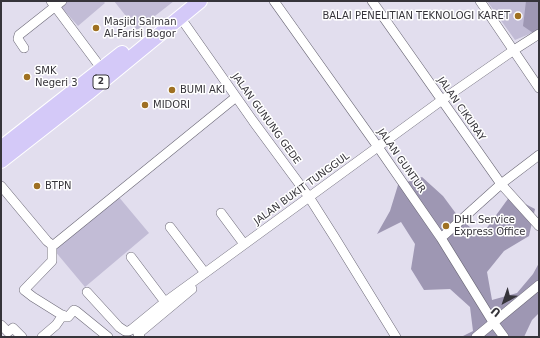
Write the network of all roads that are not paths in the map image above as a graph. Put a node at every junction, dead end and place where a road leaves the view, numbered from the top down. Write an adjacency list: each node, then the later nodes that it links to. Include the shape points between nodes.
1 (187, 1): 11 (highway, 2)
2 (200, 1): 7 (highway, 2)
3 (274, 1): 15 (street, JALAN GUNTUR)
4 (372, 1): 14 (street, JALAN CIKURAY)
5 (480, 1): 10 (street)
6 (56, 3): 9 (street, via 19,35 18,39); 11 (street)
7 (180, 17): 11 (highway, 2); 13 (street, JALAN GUNUNG GEDE)
8 (539, 34): 10 (street, JALAN BUKIT TUNGGUL)
9 (24, 48)
10 (514, 50): 12 (street); 14 (street, JALAN BUKIT TUNGGUL)
11 (105, 72): 16 (highway, 2); 18 (highway, 2)
12 (539, 88)
13 (236, 97): 21 (street, JALAN GUNUNG GEDE); 28 (street)
14 (442, 100): 15 (street, JALAN BUKIT TUNGGUL); 19 (street, JALAN CIKURAY)
15 (378, 147): 21 (street, JALAN BUKIT TUNGGUL); 26 (street, JALAN GUNTUR)
16 (1, 148)
17 (539, 155): 19 (street)
18 (1, 161)
19 (501, 184): 23 (street, JALAN CIKURAY); 26 (street)
20 (1, 186): 28 (street)
21 (309, 197): 25 (street, JALAN BUKIT TUNGGUL); 41 (street, JALAN GUNUNG GEDE)
22 (221, 213): 27 (street)
23 (539, 226)
24 (170, 227): 30 (street)
25 (256, 236): 27 (street, JALAN BUKIT TUNGGUL); 40 (street, via 250,246 188,292 138,334)
26 (441, 238): 35 (street, JALAN GUNTUR)
27 (244, 244): 30 (street, JALAN BUKIT TUNGGUL)
28 (52, 245): 34 (street, via 52,261 24,290)
29 (131, 257): 33 (street)
30 (205, 272): 33 (street, JALAN BUKIT TUNGGUL)
31 (539, 285): 35 (street)
32 (87, 292): 33 (street, JALAN BUKIT TUNGGUL, via 125,331 132,329)
33 (165, 302)
34 (63, 316): 38 (street); 39 (street, via 68,317 74,310)
35 (493, 322): 42 (street); 43 (street, JALAN GUNTUR)
36 (1, 324): 37 (street, via 8,332 13,328)
37 (22, 337)
38 (42, 337)
39 (108, 337)
40 (140, 337)
41 (396, 337)
42 (476, 337)
43 (504, 337)

